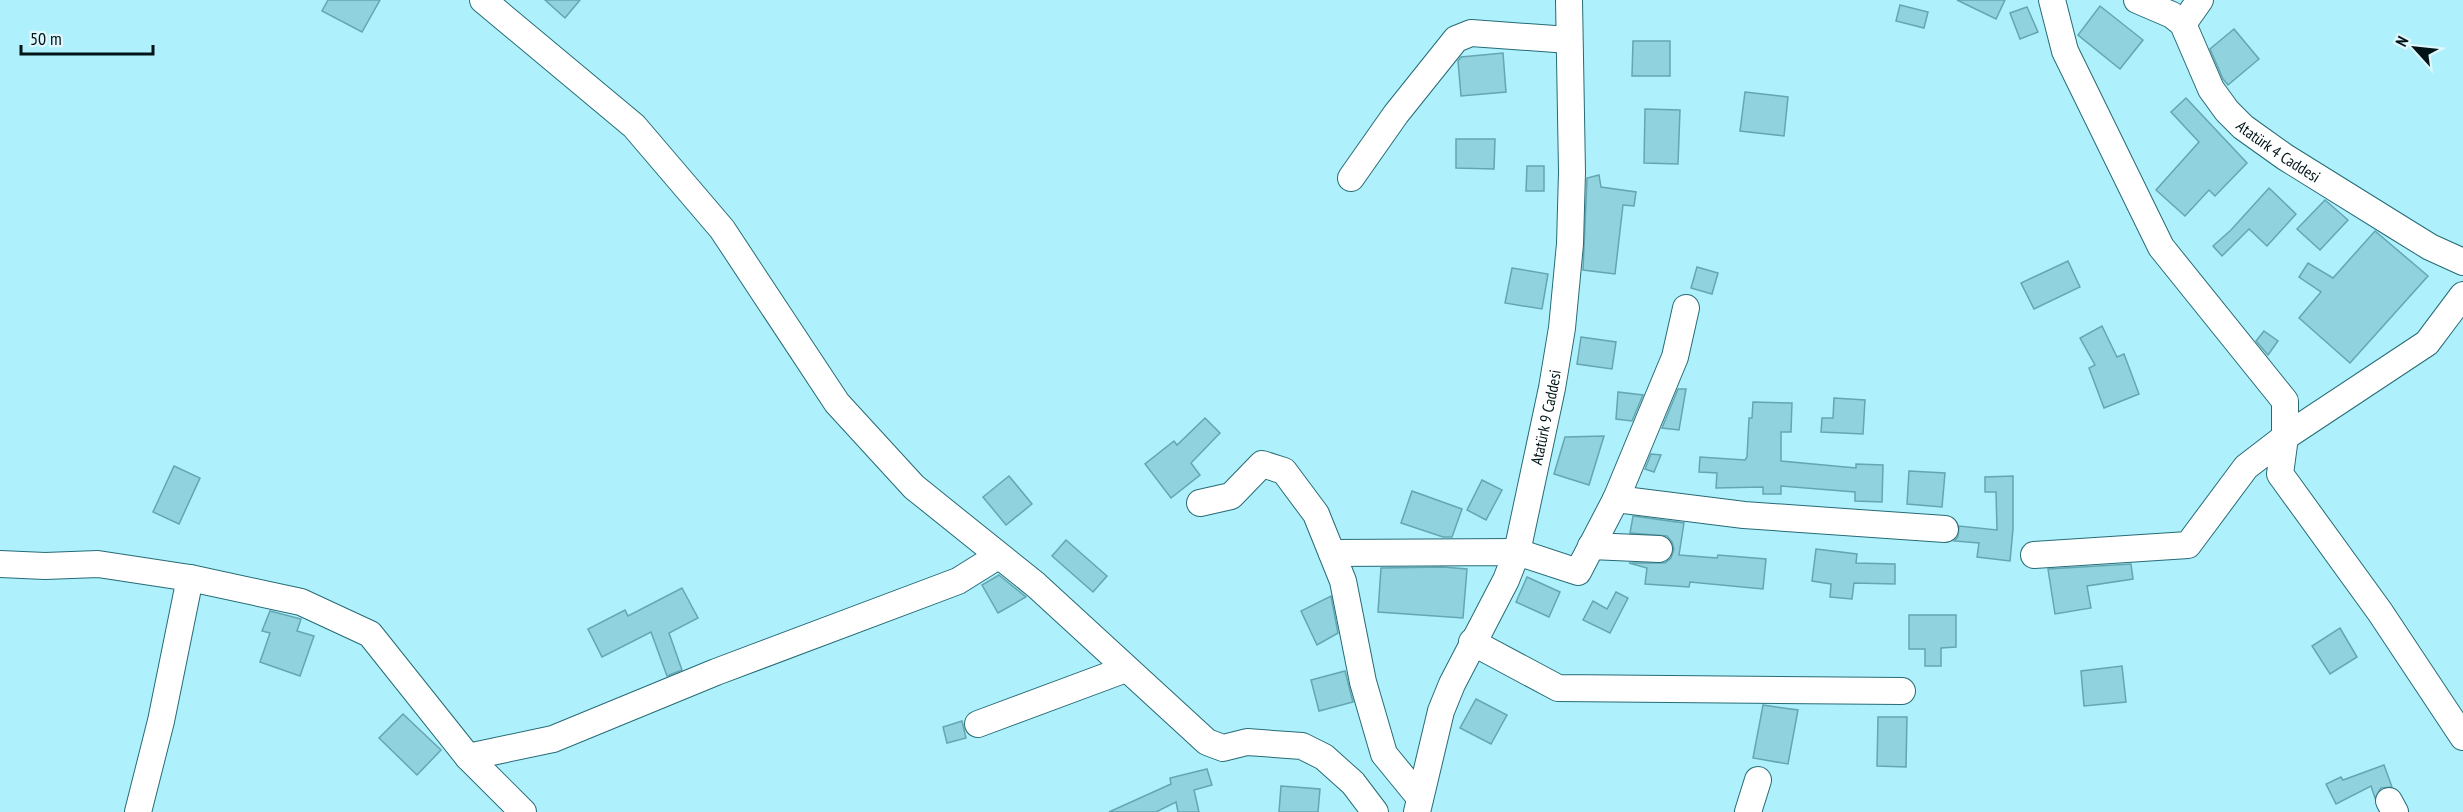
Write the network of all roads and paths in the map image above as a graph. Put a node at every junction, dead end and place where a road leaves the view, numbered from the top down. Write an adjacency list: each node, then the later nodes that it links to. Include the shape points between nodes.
1 (483, 0): 21 (street, via 634,126 722,229 837,403 914,487)
2 (1569, 0): 7 (street, Atatürk 9 Caddesi)
3 (2052, 0): 12 (street, via 2065,51 2161,247 2285,401)
4 (2137, 0): 6 (street, via 2172,15)
5 (2200, 0): 6 (street)
6 (2182, 24): 9 (street, Atatürk 4 Caddesi, via 2211,89 2243,127 2284,157 2430,247)
7 (1569, 40): 8 (street, via 1472,33 1455,39); 18 (street, Atatürk 9 Caddesi, via 1572,200 1567,284 1552,388)
8 (1351, 178)
9 (2463, 262)
10 (2463, 295): 12 (street, via 2427,343)
11 (1686, 308): 13 (street, via 1675,357)
12 (2285, 437): 20 (street, via 2246,467 2188,545); 28 (street, via 2280,474)
13 (1616, 499): 15 (street, via 1744,514); 16 (street)
14 (1200, 503): 19 (street, via 1231,496 1262,464 1284,471 1317,514)
15 (1945, 529)
16 (1591, 546): 17 (street); 18 (street, via 1578,572)
17 (1659, 549)
18 (1517, 552): 19 (street); 24 (street, Atatürk 9 Caddesi)
19 (1332, 553): 31 (street, via 1343,581 1363,682 1384,754)
20 (2034, 555)
21 (998, 556): 25 (street, via 1036,585); 29 (street, via 958,580 553,739)
22 (0, 564): 23 (street, via 98,564)
23 (190, 578): 29 (street, via 301,602 370,634); 32 (street)
24 (1472, 642): 26 (street, via 1558,688); 31 (street, Atatürk 9 Caddesi, via 1441,711)
25 (1126, 669): 27 (street); 34 (street, via 1207,742 1223,748 1247,742 1302,746 1324,757 1353,783)
26 (1902, 691)
27 (978, 724)
28 (2463, 736)
29 (468, 757): 33 (street)
30 (1758, 780): 35 (street)
31 (1418, 805)
32 (138, 812)
33 (523, 812)
34 (1375, 812)
35 (1748, 812)

